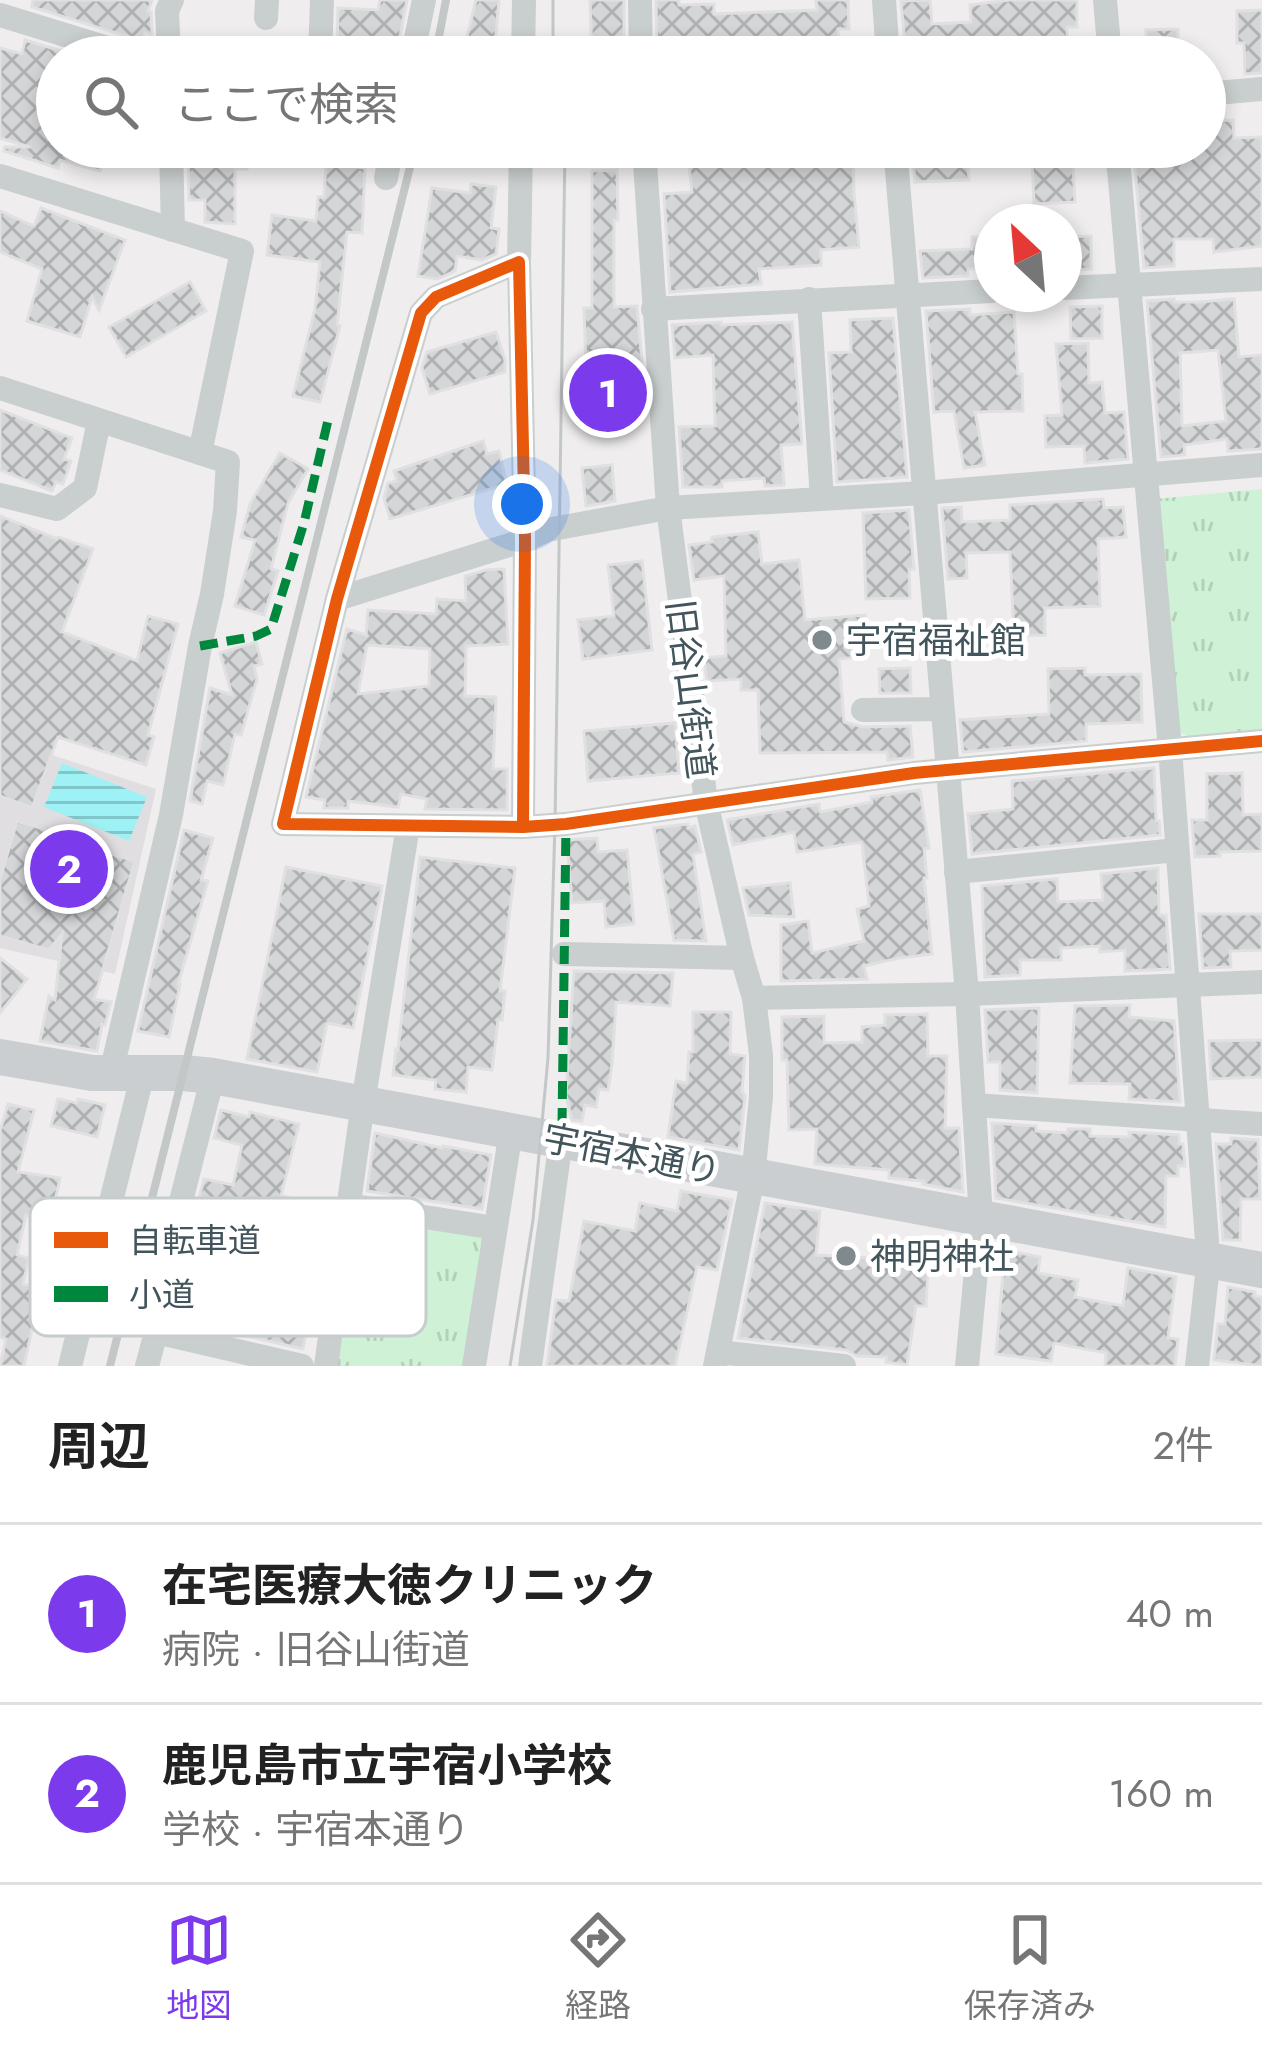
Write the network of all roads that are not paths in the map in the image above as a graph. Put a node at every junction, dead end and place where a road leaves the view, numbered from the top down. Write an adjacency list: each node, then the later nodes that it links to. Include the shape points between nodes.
1 (172, 0): 10 (street)
2 (322, 0): 11 (street)
3 (424, 0): 12 (street)
4 (524, 0): 13 (street)
5 (640, 0): 14 (street)
6 (884, 0): 15 (street)
7 (1105, 0): 16 (street)
8 (0, 15): 9 (street)
9 (68, 36)
10 (168, 36)
11 (321, 36)
12 (416, 36)
13 (523, 36)
14 (641, 36)
15 (887, 36)
16 (1108, 36)
17 (1262, 89): 18 (street)
18 (1226, 92)
19 (171, 168): 27 (street)
20 (388, 168): 26 (street)
21 (521, 168): 28 (street)
22 (645, 168): 35 (street, 旧谷山街道)
23 (897, 168): 33 (street)
24 (1119, 168): 30 (street)
25 (0, 176): 27 (street)
26 (386, 178)
27 (172, 230): 38 (street, via 242,251)
28 (519, 262): 45 (street); 46 (street, via 436,297 421,313)
29 (1262, 279): 30 (street)
30 (1129, 285): 31 (street); 40 (street)
31 (1082, 287)
32 (974, 291): 33 (street)
33 (907, 294): 34 (street); 41 (street)
34 (809, 299): 35 (street); 43 (street)
35 (653, 309): 44 (street, 旧谷山街道)
36 (0, 388): 37 (street)
37 (99, 421): 38 (street); 42 (street, via 85,488 57,509)
38 (200, 453): 64 (street, via 228,462 225,511)
39 (1262, 465): 40 (street)
40 (1147, 476): 41 (street); 50 (street)
41 (923, 493): 43 (street); 47 (street)
42 (0, 495)
43 (822, 499): 44 (street)
44 (668, 508): 45 (street); 52 (street, 旧谷山街道)
45 (525, 540): 46 (street); 54 (street)
46 (337, 599): 53 (street, via 284,824)
47 (942, 709): 48 (street); 51 (street)
48 (862, 710)
49 (1262, 741): 50 (street)
50 (1170, 749): 51 (street); 55 (street)
51 (947, 770): 52 (street); 56 (street)
52 (706, 802): 54 (street); 58 (street, 旧谷山街道)
53 (408, 826): 54 (street); 66 (street)
54 (523, 827)
55 (1177, 850): 56 (street); 60 (street)
56 (956, 872): 61 (street)
57 (564, 954): 58 (street)
58 (742, 958): 62 (street, 旧谷山街道)
59 (1262, 982): 60 (street)
60 (1186, 984): 61 (street); 68 (street)
61 (967, 994): 62 (street); 67 (street)
62 (754, 998): 72 (street, 旧谷山街道, via 761,1097)
63 (0, 1058): 64 (street, 宇宿本通り)
64 (127, 1073): 65 (street, 宇宿本通り); 73 (street)
65 (214, 1076): 66 (street, 宇宿本通り); 74 (street)
66 (363, 1103): 70 (street, 宇宿本通り); 75 (street)
67 (974, 1105): 68 (street); 77 (street)
68 (1198, 1120): 69 (street); 79 (street)
69 (1262, 1124)
70 (511, 1131): 71 (street, 宇宿本通り); 78 (street)
71 (561, 1140): 72 (street, 宇宿本通り); 91 (street)
72 (753, 1177): 77 (street, 宇宿本通り); 85 (street, 旧谷山街道)
73 (103, 1198)
74 (182, 1198)
75 (349, 1198)
76 (426, 1217): 78 (street)
77 (981, 1218): 79 (street, 宇宿本通り); 93 (street)
78 (494, 1228): 90 (street)
79 (1208, 1260): 80 (street, 宇宿本通り); 94 (street)
80 (1262, 1270)
81 (76, 1336): 86 (street)
82 (155, 1336): 87 (street)
83 (173, 1336): 88 (street)
84 (330, 1336): 89 (street)
85 (716, 1359): 92 (street)
86 (70, 1366)
87 (147, 1366)
88 (302, 1366)
89 (326, 1366)
90 (474, 1366)
91 (530, 1366)
92 (844, 1366)
93 (967, 1366)
94 (1197, 1366)

